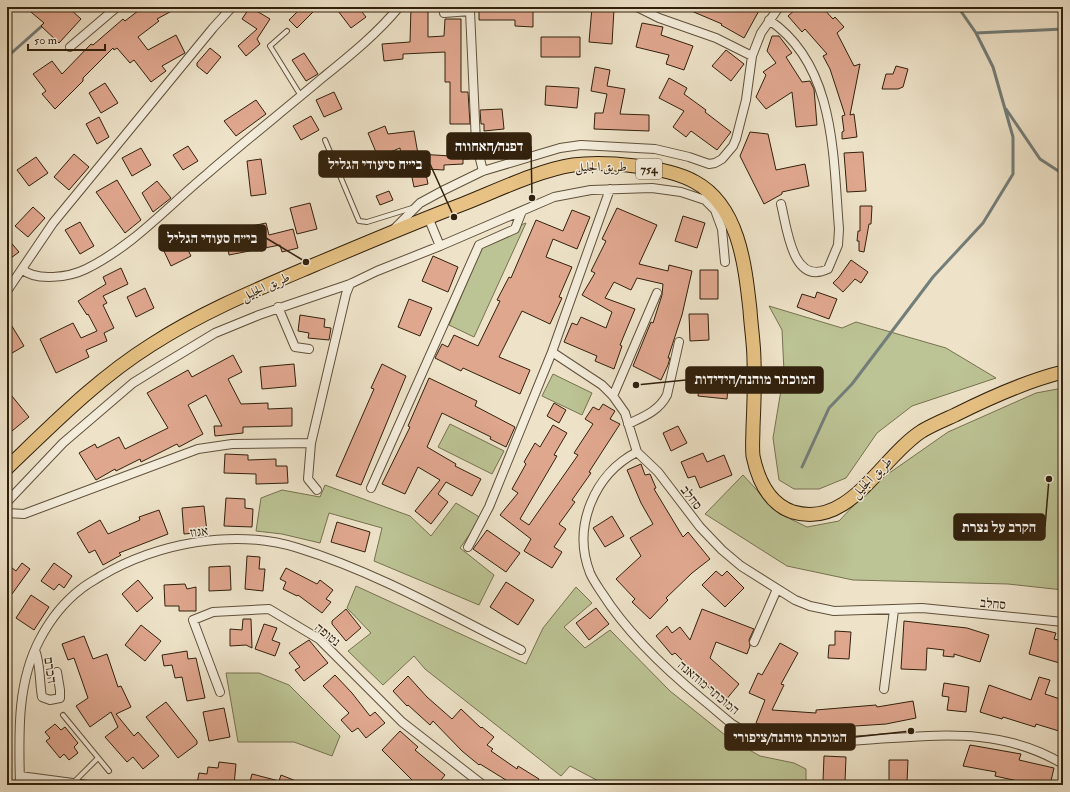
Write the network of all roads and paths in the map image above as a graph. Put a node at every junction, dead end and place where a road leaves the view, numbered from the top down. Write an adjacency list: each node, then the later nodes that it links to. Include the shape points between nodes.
1 (117, 7): 9 (street)
2 (232, 7): 22 (street, via 53,223)
3 (399, 7): 11 (street, via 352,54)
4 (637, 7): 10 (street, via 659,18 716,38)
5 (779, 7): 7 (street)
6 (444, 13): 13 (street, via 470,11 476,143)
7 (769, 20): 10 (street); 15 (street, via 779,27 805,56 821,90 829,129 839,229 838,245 828,269 818,274 809,272 799,265)
8 (287, 31): 11 (lane, via 270,46)
9 (70, 47)
10 (752, 56): 13 (street, via 746,100 736,139 722,159 715,163 709,164 655,149 581,145 560,148)
11 (301, 96): 22 (street, via 206,174 154,222 107,258 84,271 60,276 43,278 26,273)
12 (325, 140): 16 (lane, via 359,221 366,222)
13 (483, 171): 16 (street)
14 (610, 189): 17 (street, via 554,197); 21 (street, via 652,188 680,192 705,200 715,210 722,229); 29 (street)
15 (781, 204)
16 (416, 207): 19 (street)
17 (522, 211): 20 (street); 36 (street, via 516,229 479,245)
18 (428, 217): 19 (main road, طريق الجليل / 754); 20 (street); 30 (main road, طريق الجليل / 754, via 572,165 641,167 681,176 705,189 724,209 745,268 754,357 753,454 762,484 774,502 791,511 809,515 832,511 859,493 892,456 921,431 982,401)
19 (389, 234): 35 (main road, طريق الجليل / 754, via 211,310 152,344 113,371)
20 (440, 246): 23 (street)
21 (725, 262)
22 (22, 269): 24 (street)
23 (350, 284): 26 (street); 33 (street)
24 (7, 291)
25 (657, 294): 31 (street)
26 (278, 307): 28 (street, via 295,347); 38 (street, via 216,333 133,383 64,443)
27 (679, 342): 32 (street, via 663,403 653,412)
28 (309, 349)
29 (552, 352): 31 (street, סחלב, via 602,385); 40 (street, via 490,507)
30 (1063, 372)
31 (613, 396): 32 (street, סחלב, via 625,414)
32 (628, 424): 34 (street, סחלב)
33 (311, 443): 37 (street, via 308,479); 39 (street, via 232,444 198,448 24,514)
34 (637, 452): 41 (street, סחלב, via 658,472 700,527 722,550 741,566); 52 (street, המוכתר מוהאנה, via 622,460 604,479 590,504 584,527 584,552 590,574 616,614 648,650 733,724 754,736 792,745 945,734 991,737 1036,750)
35 (7, 468)
36 (371, 488)
37 (317, 490)
38 (7, 502)
39 (7, 513)
40 (468, 547)
41 (777, 588): 42 (street, סחלב, via 795,600 823,610); 44 (street)
42 (894, 610): 43 (street, סחלב, via 922,608); 48 (street)
43 (1063, 622)
44 (754, 642)
45 (35, 650): 46 (street, אגוז, via 57,613 81,588 115,568 184,545 228,540 264,540 297,547 332,560 374,577); 47 (street, הכרם, via 40,663 42,697 50,700 60,698); 54 (street, אגוז, via 23,691 19,722)
46 (521, 650)
47 (57, 672)
48 (884, 689)
49 (220, 692): 58 (street, נטופה, via 193,620 213,612 269,608 319,639 402,722)
50 (63, 715): 51 (lane)
51 (98, 758): 53 (lane); 55 (lane)
52 (1063, 764)
53 (109, 771)
54 (20, 776): 55 (street); 56 (street, אגוז)
55 (70, 783): 57 (street)
56 (20, 785)
57 (88, 785)
58 (483, 785)

